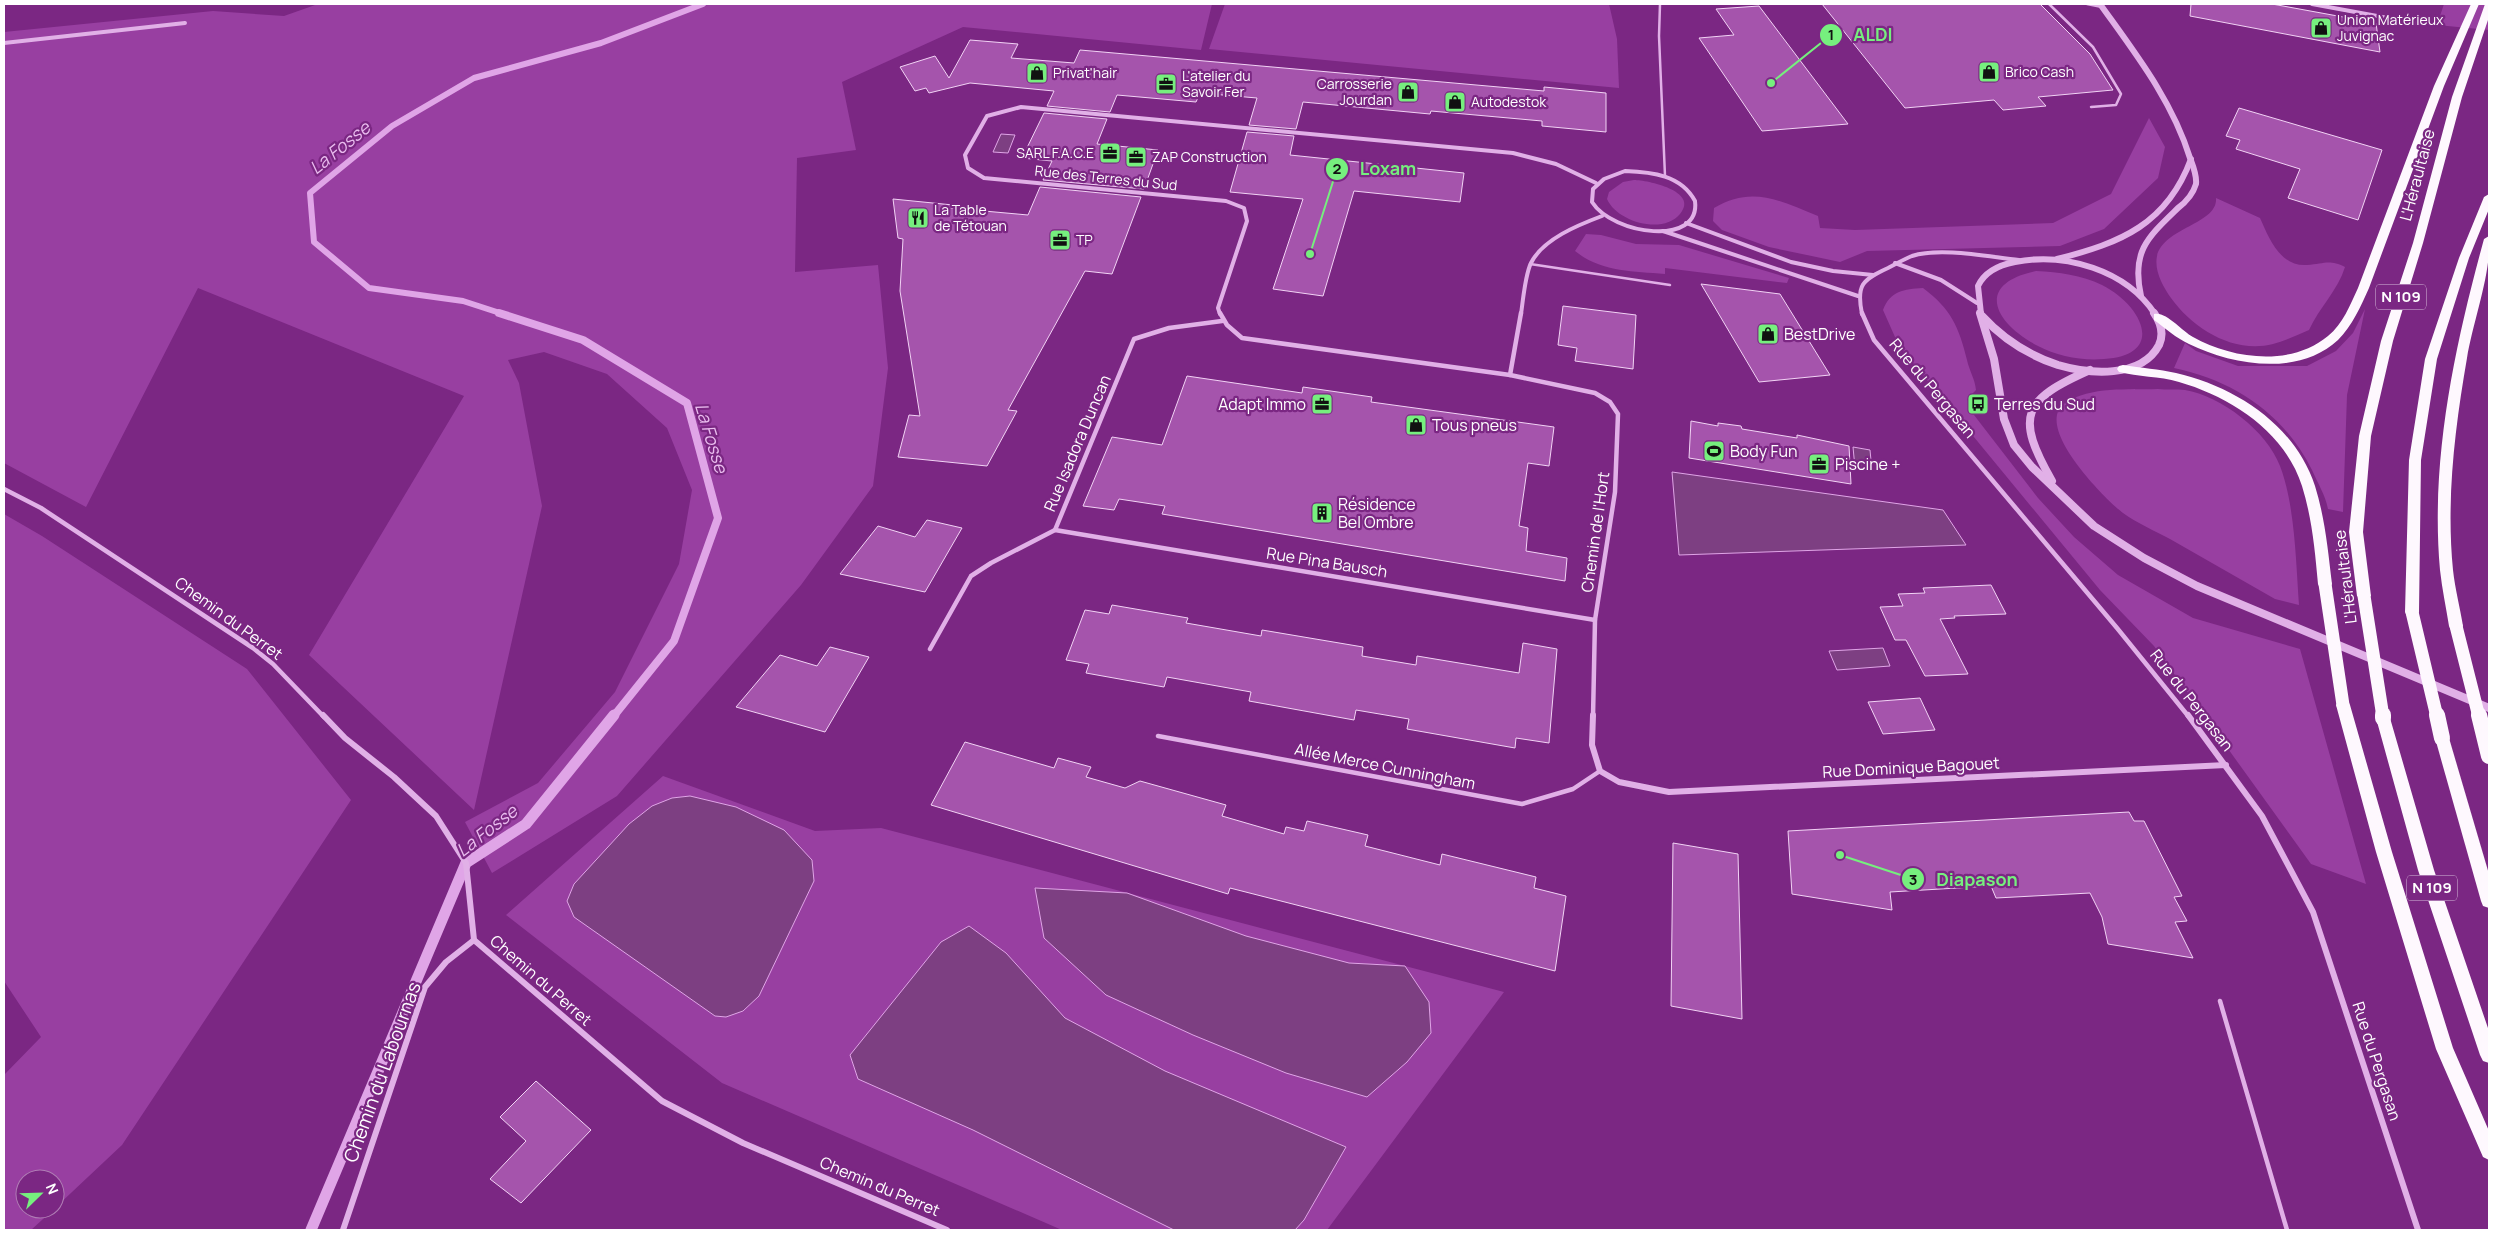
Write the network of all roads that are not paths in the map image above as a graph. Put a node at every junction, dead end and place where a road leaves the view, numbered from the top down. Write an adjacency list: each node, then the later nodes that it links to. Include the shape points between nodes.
1 (1660, 4): 13 (lane)
2 (2049, 4): 11 (lane, via 2093,47 2121,94 2116,105)
3 (2087, 4): 7 (lane)
4 (2312, 4): 9 (street)
5 (2476, 4): 30 (highway, via 2364,286 2332,339 2314,350 2286,359 2257,360 2226,354 2191,340)
6 (2489, 5): 48 (highway, L'Héraultaise / N 109, bridge, via 2457,97 2418,243 2387,340 2365,436 2356,532 2383,718 2426,870)
7 (2101, 6): 12 (street, via 2170,105)
8 (184, 23): 10 (street)
9 (2415, 23)
10 (4, 43)
11 (2090, 107)
12 (2191, 159): 21 (street, via 2187,176 2176,196 2140,227 2089,250); 27 (street, via 2197,179 2194,192 2143,242 2136,277)
13 (1665, 176): 14 (street, via 1625,171); 17 (street, via 1681,184 1692,195 1696,206 1694,215)
14 (1596, 183): 16 (street, via 1591,199); 31 (street, Rue des Terres du Sud, via 1536,157 1513,153 1021,107 987,116 965,155 968,168 984,178 1226,201 1244,208 1247,221 1218,308)
15 (2489, 197): 45 (highway, N 109, bridge, via 2464,258 2431,359 2415,460 2412,612 2442,738)
16 (1602, 216): 18 (street, via 1628,228); 23 (street, via 1573,227 1539,251)
17 (1686, 223): 18 (street); 24 (street, via 1730,242 1797,264)
18 (1663, 231): 26 (street)
19 (2489, 239): 42 (highway, bridge, via 2459,372 2447,470 2446,563 2456,626)
20 (2019, 260): 21 (street); 22 (street, via 1940,253 1913,256); 28 (street, via 1984,275 1977,288)
21 (2052, 260): 27 (street, via 2100,272)
22 (1894, 263): 24 (street); 28 (street, via 1941,280)
23 (1530, 264): 25 (lane); 34 (street)
24 (1873, 275): 26 (street, via 1861,285)
25 (1670, 285)
26 (1858, 296): 43 (street, Rue du Pergasan, via 1862,315 1874,340 2118,628)
27 (2141, 296): 30 (street)
28 (1977, 303): 29 (street)
29 (1982, 316): 33 (street, via 2011,344 2062,366); 36 (street, via 2011,440 2025,460)
30 (2158, 317): 32 (street, via 2163,334 2158,350 2145,362)
31 (1222, 321): 34 (street, via 1242,338); 37 (street, Rue Isadora Duncan, via 1152,332 1134,339)
32 (2123, 369): 33 (street); 49 (highway, bridge, via 2182,378 2209,387 2262,417 2280,436 2305,476 2315,508 2343,705 2445,1049)
33 (2090, 370): 36 (street, via 2044,393 2029,412 2032,443)
34 (1510, 375): 38 (street, Chemin de l'Hort, via 1595,393 1610,402 1618,414 1615,492)
35 (4, 489): 46 (street, Chemin du Perret, via 41,508 253,648 273,664 345,738 436,816 466,863)
36 (2059, 494): 40 (street, via 2093,525 2182,579)
37 (1055, 530): 38 (street, Rue Pina Bausch); 39 (street, Rue Isadora Duncan, via 971,576)
38 (1595, 620): 44 (street, Chemin de l'Hort, via 1592,745)
39 (930, 649)
40 (2489, 708)
41 (1158, 736): 44 (lane, Allée Merce Cunningham, via 1522,804 1568,792 1587,783)
42 (2489, 756)
43 (2226, 765): 44 (street, Rue Dominique Bagouet, via 1669,792 1619,782); 53 (street, Rue du Pergasan, via 2262,816 2313,912)
44 (1600, 771)
45 (2489, 901)
46 (474, 940): 50 (street, Chemin du Labournas, via 446,962 425,987); 51 (street, Chemin du Perret, via 662,1101 743,1143)
47 (2220, 1001): 52 (lane)
48 (2489, 1056)
49 (2489, 1151)
50 (343, 1230)
51 (947, 1230)
52 (2287, 1230)
53 (2418, 1230)

